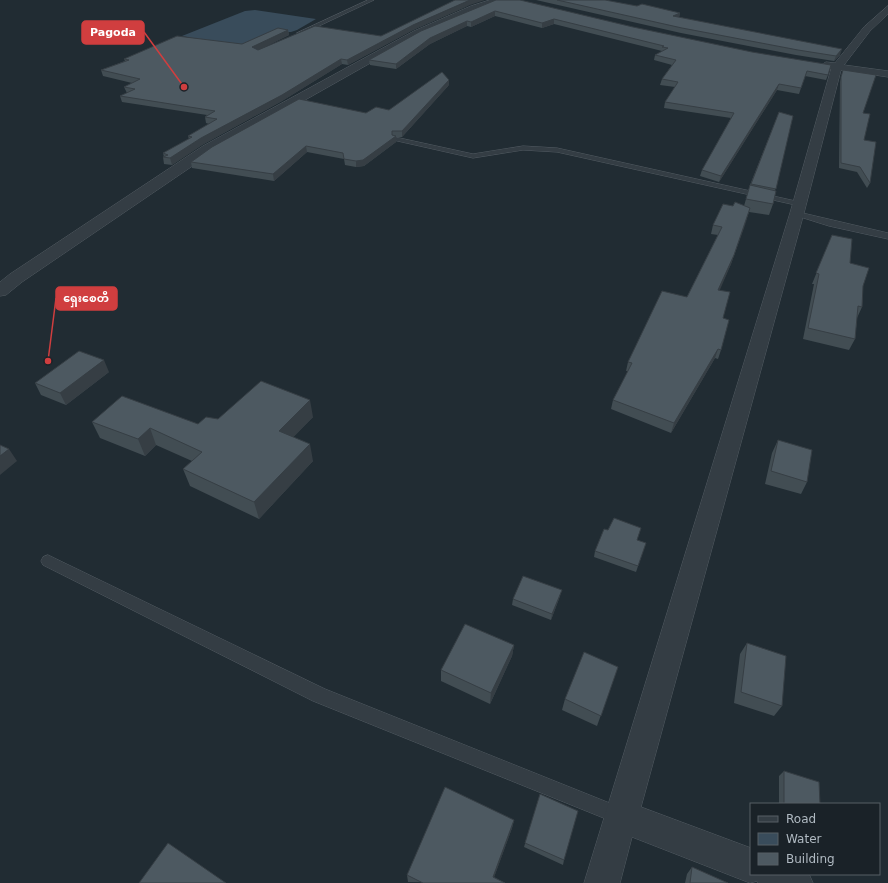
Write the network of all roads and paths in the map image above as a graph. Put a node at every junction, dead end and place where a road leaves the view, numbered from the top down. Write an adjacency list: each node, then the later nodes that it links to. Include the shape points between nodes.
1 (372, 0): 4 (lane)
2 (499, 0): 11 (street, via 417,33 208,149)
3 (888, 9): 6 (street, via 867,28)
4 (293, 36)
5 (815, 64): 6 (street)
6 (837, 67): 7 (street); 9 (street)
7 (888, 74)
8 (395, 139): 9 (lane, via 473,156 524,148 557,150)
9 (798, 208): 10 (lane, via 832,224); 13 (street)
10 (888, 236)
11 (0, 291)
12 (48, 561): 13 (lane, via 319,695)
13 (621, 816): 14 (street); 16 (street)
14 (750, 866)
15 (775, 875): 17 (street)
16 (602, 883)
17 (795, 883)

